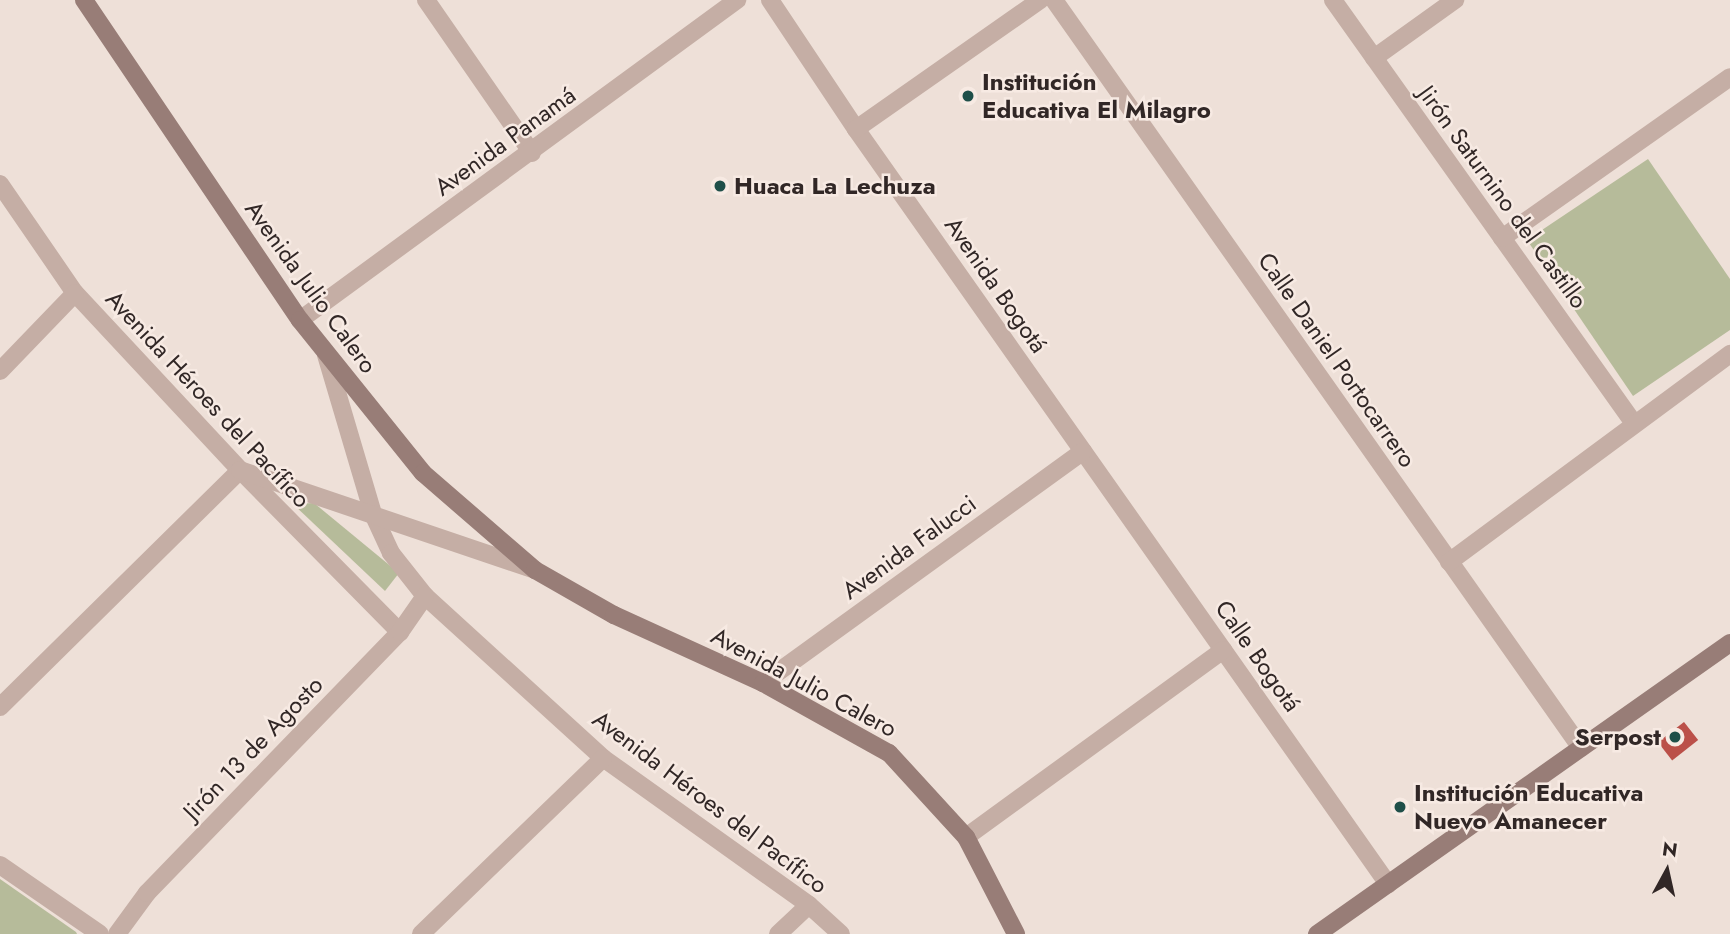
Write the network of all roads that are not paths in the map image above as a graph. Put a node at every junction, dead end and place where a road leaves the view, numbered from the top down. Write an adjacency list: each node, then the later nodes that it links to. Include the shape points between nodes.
1 (84, 0): 16 (street, Avenida Julio Calero)
2 (426, 0): 12 (street)
3 (737, 0): 12 (street, Avenida Panamá)
4 (770, 0): 11 (street, Avenida Bogotá)
5 (1040, 0): 11 (street)
6 (1054, 0): 24 (street, Calle Daniel Portocarrero)
7 (1333, 0): 9 (street, Jirón Saturnino del Castillo)
8 (1455, 0): 9 (street)
9 (1374, 58): 14 (street, Jirón Saturnino del Castillo)
10 (1730, 77): 14 (street)
11 (856, 129): 21 (street, Avenida Bogotá)
12 (532, 153): 16 (street, Avenida Panamá)
13 (0, 184): 15 (street, Avenida Héroes del Pacífico)
14 (1502, 238): 20 (street, Jirón Saturnino del Castillo)
15 (75, 293): 19 (street); 22 (street, Avenida Héroes del Pacífico)
16 (300, 320): 18 (street, Avenida Julio Calero)
17 (1730, 354): 20 (street)
18 (326, 355): 23 (street, Avenida Héroes del Pacífico); 25 (street, Avenida Julio Calero, via 423,473)
19 (0, 371)
20 (1633, 422): 24 (street)
21 (1085, 454): 29 (street, Calle Bogotá); 30 (street, Avenida Falucci)
22 (240, 470): 23 (street, Avenida Julio Calero); 27 (street, Avenida Héroes del Pacífico); 31 (street)
23 (373, 514): 25 (street, Avenida Julio Calero); 26 (street, Avenida Héroes del Pacífico, via 391,553)
24 (1449, 562): 32 (street, Calle Daniel Portocarrero)
25 (536, 570): 30 (street, Avenida Julio Calero, via 614,615)
26 (425, 596): 27 (street, Jirón 13 de Agosto); 33 (street, Avenida Héroes del Pacífico)
27 (400, 632): 39 (street, Jirón 13 de Agosto, via 147,893)
28 (1730, 643): 32 (street)
29 (1223, 650): 34 (street); 36 (street, Calle Bogotá)
30 (763, 684): 34 (street, Avenida Julio Calero, via 889,754)
31 (0, 707)
32 (1581, 748): 36 (street)
33 (603, 758): 37 (street, Avenida Héroes del Pacífico); 40 (street)
34 (966, 837): 43 (street, Avenida Julio Calero)
35 (0, 865): 38 (street)
36 (1388, 884): 44 (street)
37 (809, 905): 41 (street); 42 (street, Avenida Héroes del Pacífico)
38 (100, 934)
39 (117, 934)
40 (421, 934)
41 (778, 934)
42 (841, 934)
43 (1016, 934)
44 (1317, 934)

